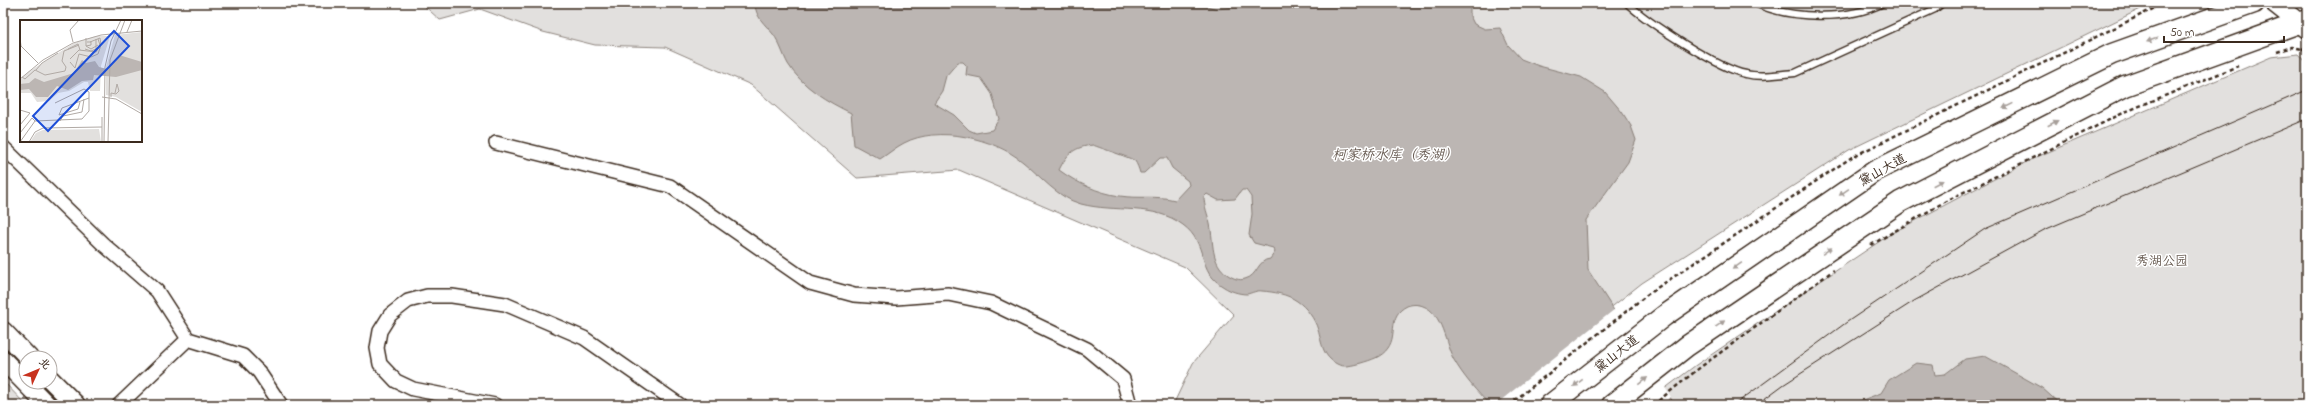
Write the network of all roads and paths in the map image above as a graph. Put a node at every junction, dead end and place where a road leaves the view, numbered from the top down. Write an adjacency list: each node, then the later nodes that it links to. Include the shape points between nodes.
1 (1627, 3): 4 (lane, via 1640,16 1722,66 1746,74 1771,75 1795,73 1935,9)
2 (1755, 3): 3 (lane, via 1768,9 1810,16 1843,13)
3 (1883, 3)
4 (1942, 3)
5 (2254, 3): 31 (main road, 黛山大道, one-way to 31, via 2112,54 1875,171 1664,316)
6 (2274, 3): 7 (main road)
7 (2304, 24): 32 (main road, one-way to 7, via 1687,346 1900,202 2125,86)
8 (2307, 47): 9 (path)
9 (2302, 49): 10 (path); 11 (path, via 2292,47)
10 (2307, 52)
11 (2273, 53)
12 (2245, 63): 15 (path, via 2125,112 1946,201)
13 (496, 143): 29 (street, via 670,186 810,283 854,295 896,298 948,294 991,303 1087,349 1123,379)
14 (3, 147): 19 (street, via 103,244 157,291)
15 (1867, 248)
16 (1835, 270): 33 (path, via 1702,366)
17 (1648, 294): 30 (path)
18 (3, 331): 20 (main road)
19 (188, 339): 25 (street); 26 (street, via 243,356 259,372)
20 (21, 350)
21 (3, 360): 23 (main road)
22 (58, 387): 24 (main road)
23 (47, 405)
24 (76, 405)
25 (119, 405)
26 (281, 405)
27 (495, 405): 28 (street, via 413,389 396,382 380,364 377,348 380,331 390,315 408,301 427,296 452,296 505,304 584,338)
28 (680, 405)
29 (1130, 405)
30 (1509, 405)
31 (1550, 405)
32 (1612, 405)
33 (1653, 405)

